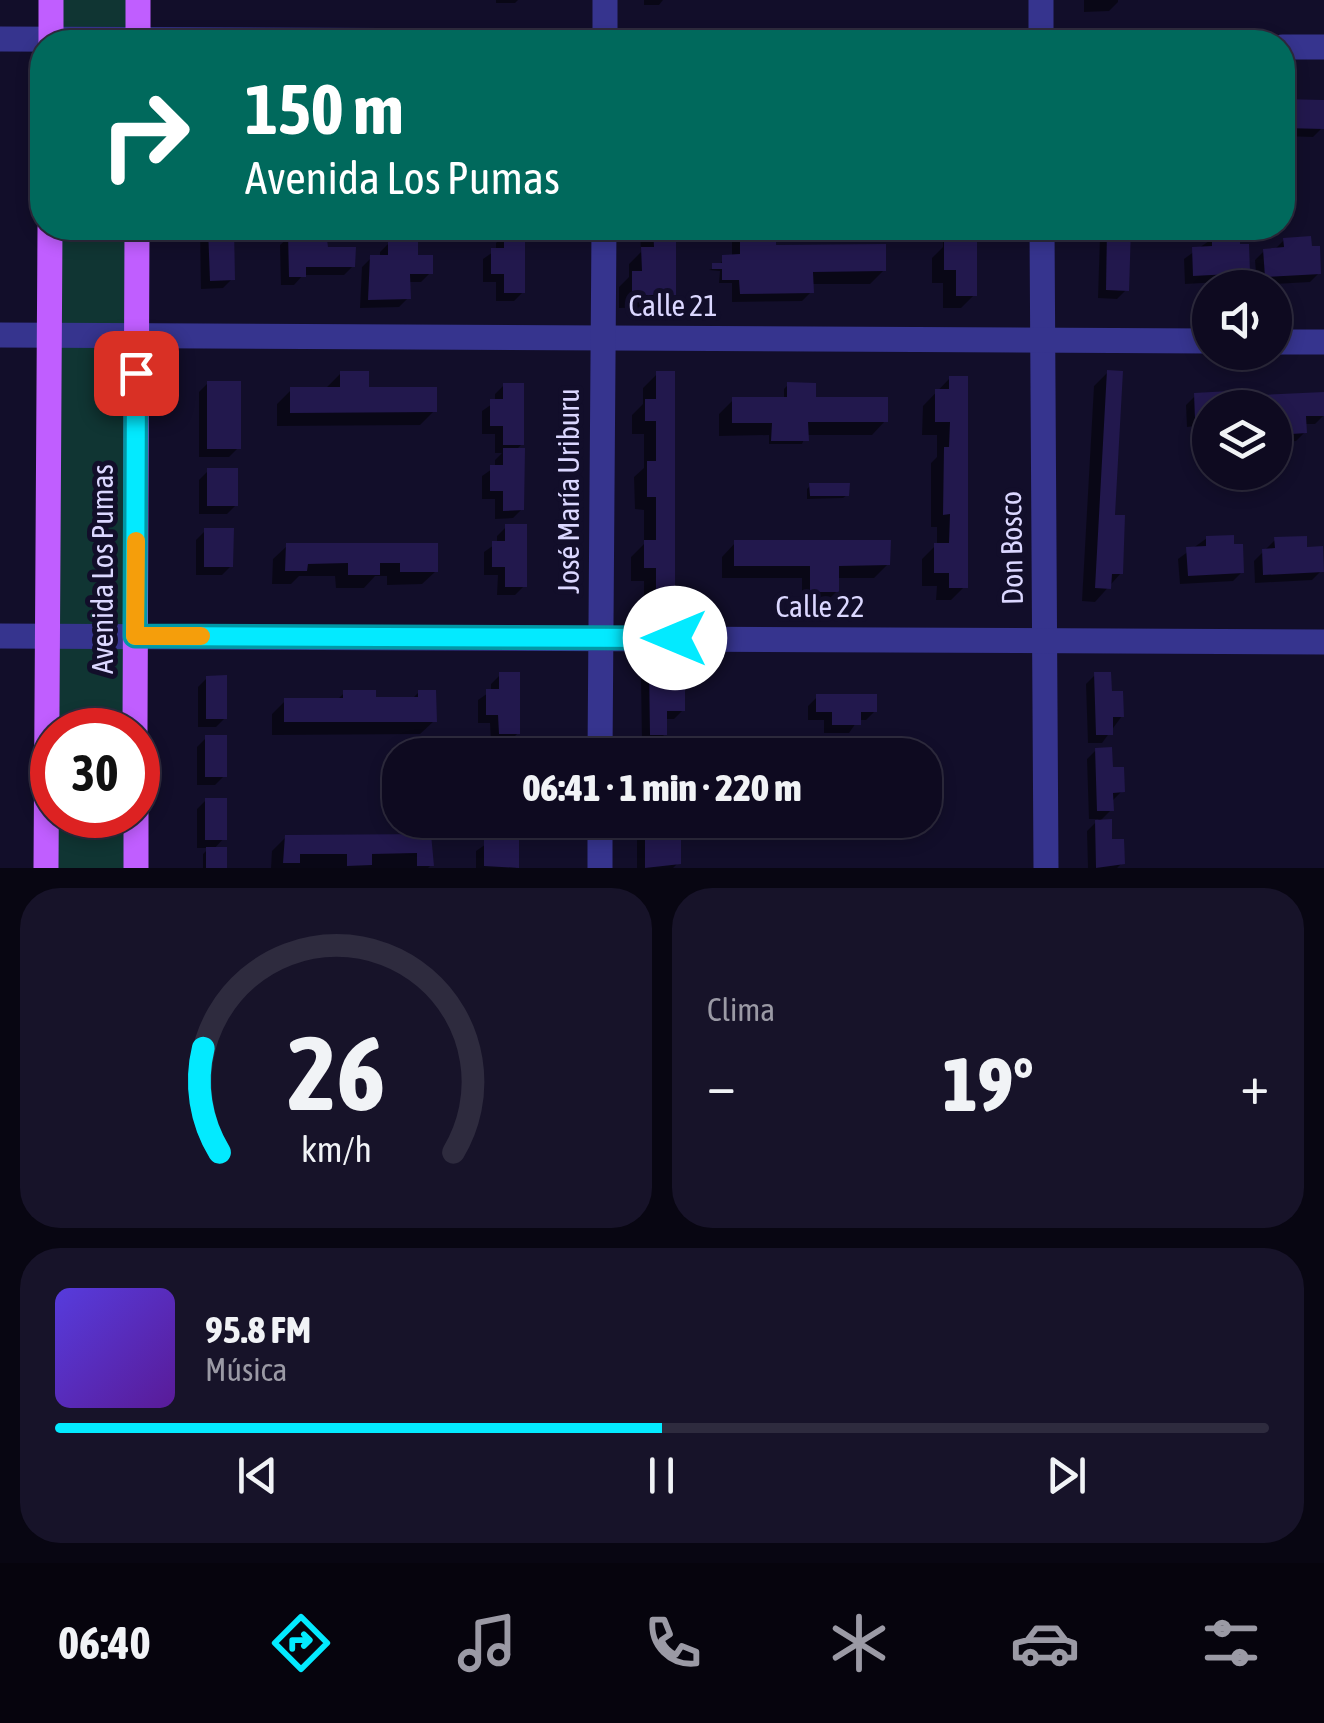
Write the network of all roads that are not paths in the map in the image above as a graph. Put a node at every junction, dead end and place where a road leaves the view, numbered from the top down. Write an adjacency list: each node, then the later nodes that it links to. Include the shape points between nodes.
1 (51, 0): 5 (main road)
2 (138, 0): 6 (main road)
3 (605, 0): 7 (street)
4 (1041, 0): 8 (street)
5 (51, 30)
6 (138, 30)
7 (605, 30)
8 (1041, 30)
9 (0, 38): 10 (street)
10 (30, 40)
11 (1295, 46): 12 (street)
12 (1324, 47)
13 (50, 240): 18 (main road, Avenida Los Pumas)
14 (137, 240): 19 (main road, Avenida Los Pumas)
15 (604, 240): 20 (street, José María Uriburu)
16 (1042, 240): 21 (street, Don Bosco)
17 (0, 335): 18 (street)
18 (49, 336): 19 (street, Calle 21); 26 (main road, Avenida Los Pumas)
19 (136, 336): 20 (street, Calle 21); 27 (main road, Avenida Los Pumas)
20 (603, 338): 21 (street, Calle 21); 28 (street, José María Uriburu)
21 (1043, 340): 22 (street, Calle 21); 29 (street, Don Bosco)
22 (1192, 341)
23 (1292, 342): 24 (street)
24 (1324, 342)
25 (0, 636): 26 (street, Calle 22)
26 (47, 636): 27 (street, Calle 22); 35 (main road, Avenida Los Pumas)
27 (135, 636): 28 (street, Calle 22); 31 (main road, Avenida Los Pumas)
28 (601, 638): 29 (street, Calle 22); 32 (street, José María Uriburu)
29 (1046, 640): 30 (street, Calle 22); 38 (street, Don Bosco)
30 (1324, 642)
31 (136, 708)
32 (600, 738)
33 (136, 838): 36 (main road)
34 (600, 838): 37 (street)
35 (46, 868)
36 (136, 868)
37 (600, 868)
38 (1046, 868)

